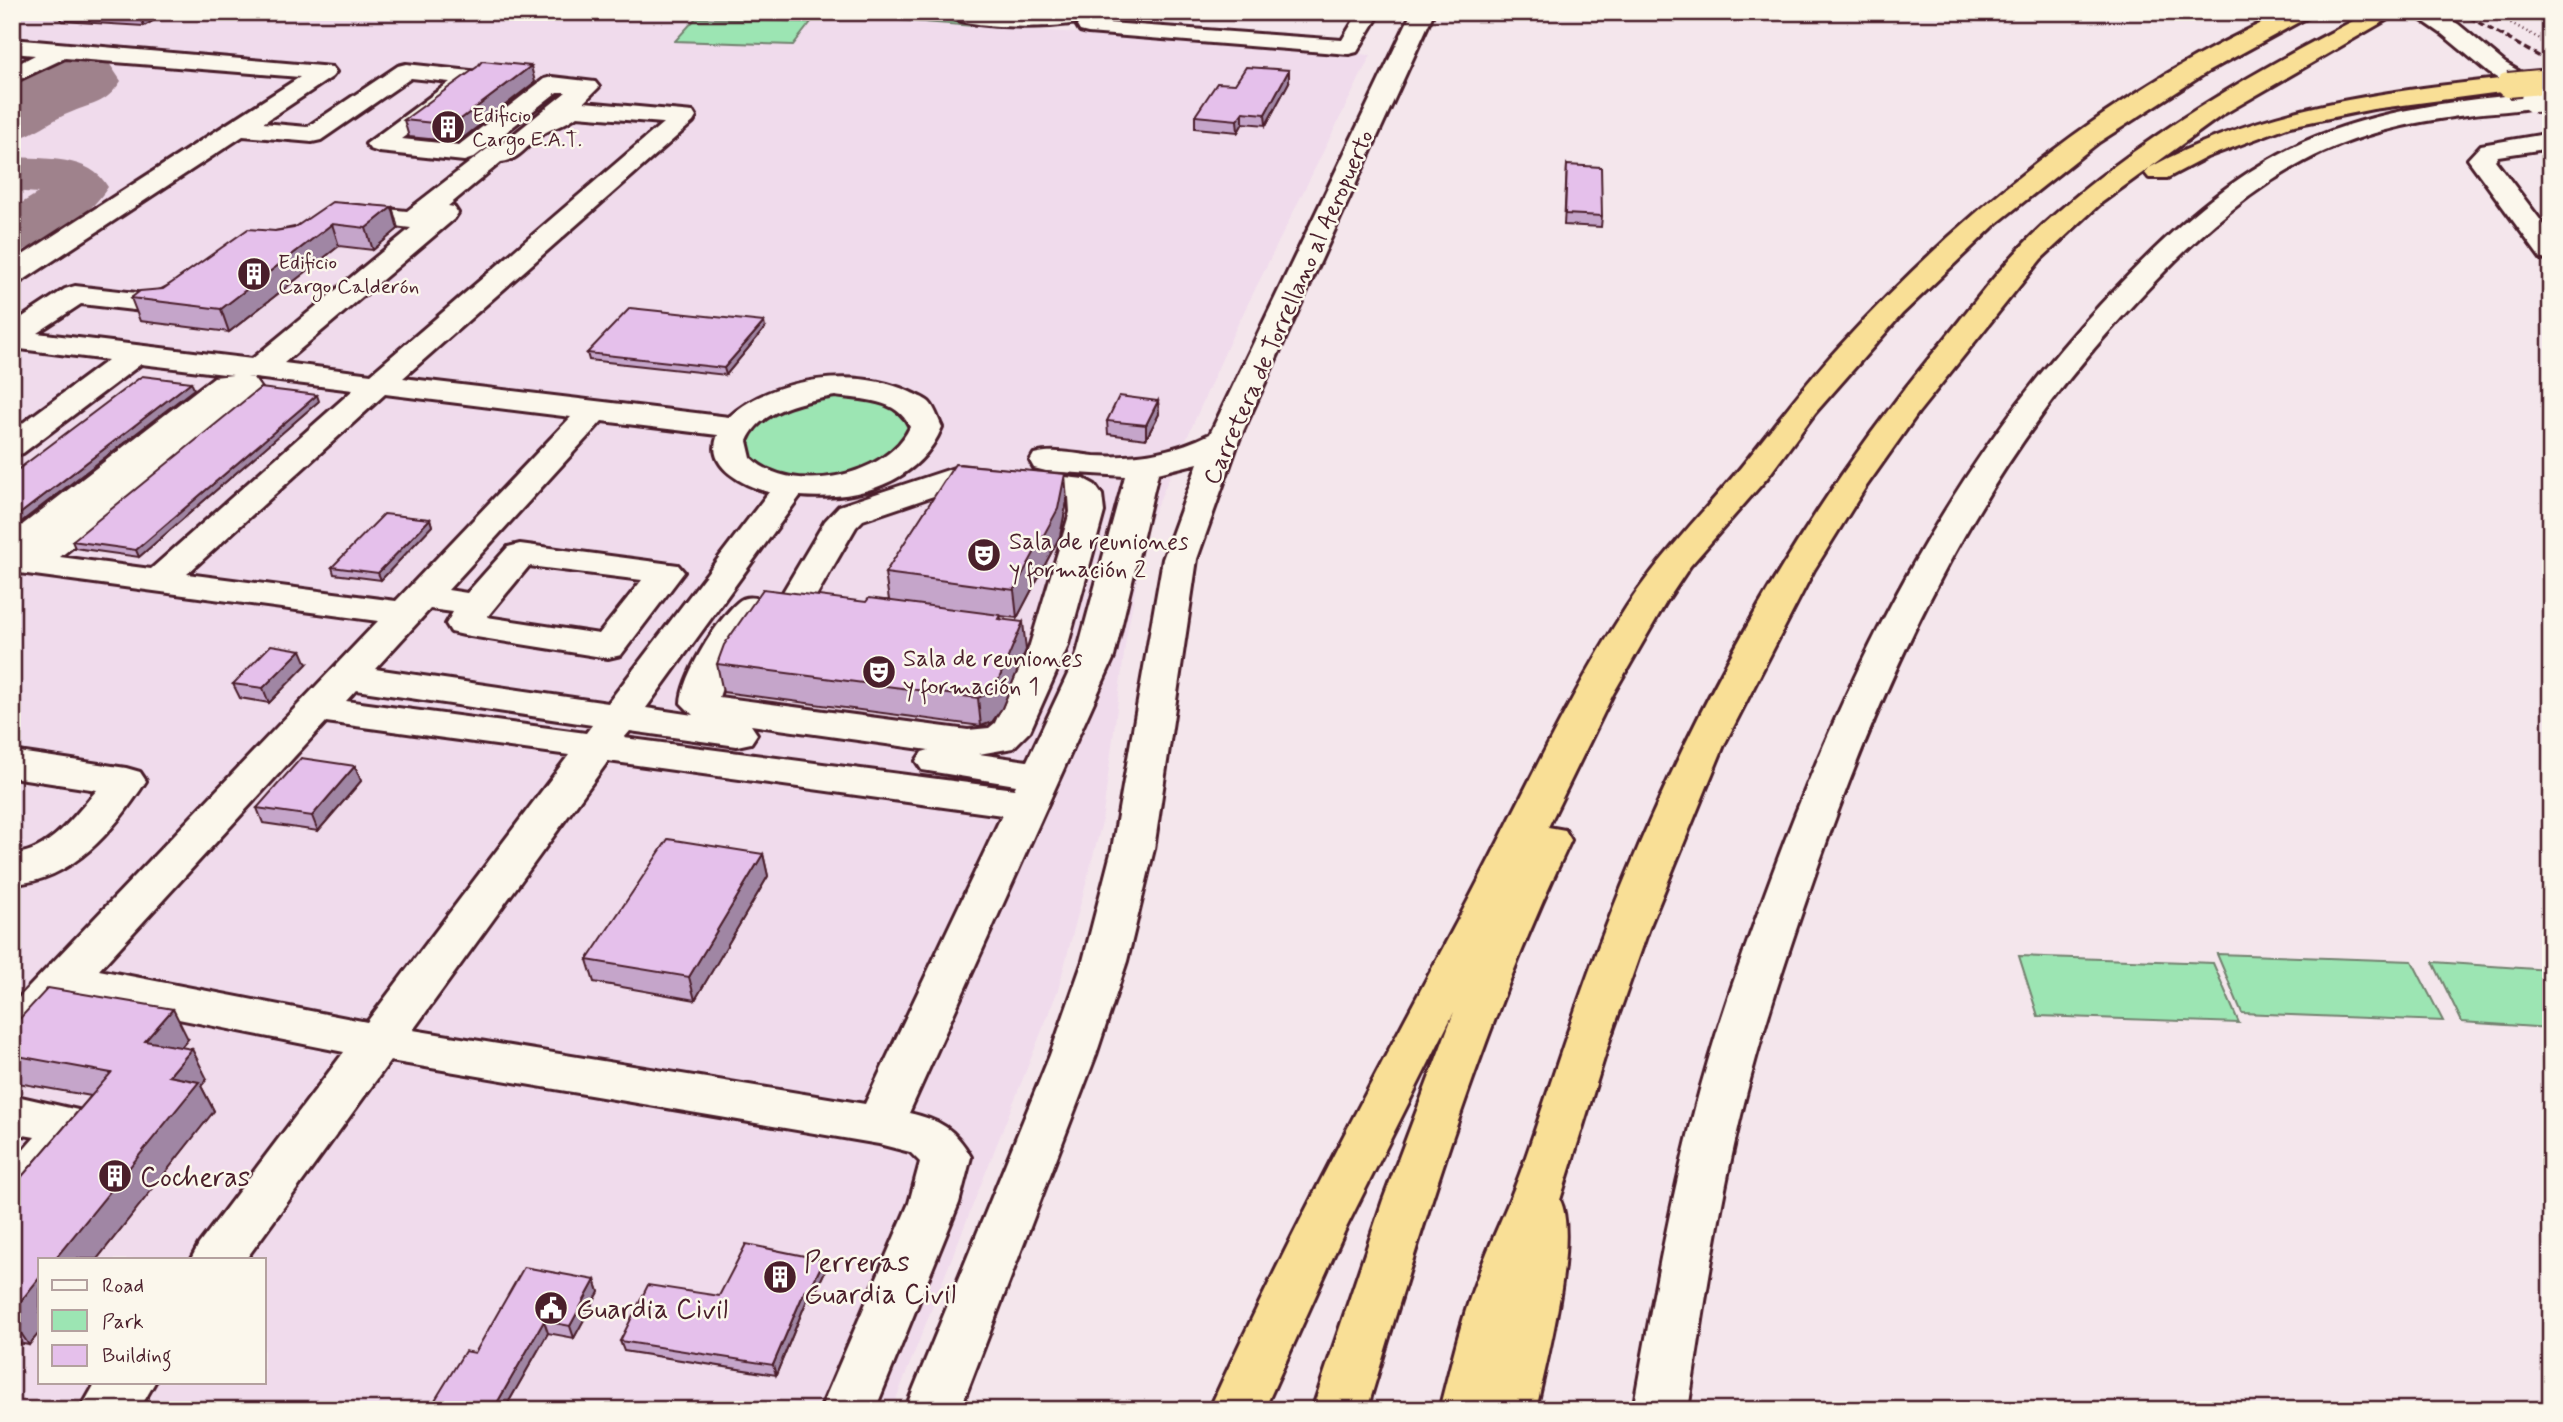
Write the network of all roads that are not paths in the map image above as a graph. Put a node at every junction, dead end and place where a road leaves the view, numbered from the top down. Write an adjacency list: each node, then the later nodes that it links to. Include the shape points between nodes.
1 (954, 12): 8 (street, via 1062,22)
2 (1169, 12): 9 (street)
3 (1370, 12): 9 (street, via 1349,47)
4 (1423, 12): 27 (street, Carretera de Torrellano al Aeropuerto)
5 (2389, 12): 20 (highway, via 2256,84 2112,180 2051,233)
6 (2421, 12): 13 (street)
7 (2298, 14): 31 (highway, via 2121,115 1979,223 1857,345)
8 (1085, 19): 9 (street)
9 (1155, 32)
10 (12, 46): 11 (street)
11 (61, 51): 12 (street); 14 (street, via 324,72)
12 (12, 76)
13 (2539, 93): 20 (highway, via 2358,104 2228,139 2134,188 2097,215 2042,268); 64 (street, via 2379,124 2325,142 2280,164 2224,203 2171,247 2096,323 2043,386 1971,489 1898,620 1830,777 1776,922 1731,1063 1687,1254)
14 (238, 128): 16 (street, via 312,135 406,71 472,77 379,144 464,153 552,84 587,87 413,220 332,212); 19 (street)
15 (2551, 140): 17 (street, via 2490,150 2481,159)
16 (321, 220)
17 (2551, 253)
18 (205, 272): 21 (street, via 160,304 75,295)
19 (12, 275)
20 (2004, 290): 53 (highway, via 1915,391 1828,515 1735,679 1687,778 1640,892 1592,1023)
21 (12, 338): 22 (street)
22 (125, 362): 23 (street); 28 (street)
23 (242, 379): 24 (street); 24 (street, via 571,108 684,117); 33 (street, via 247,390)
24 (369, 392): 25 (street); 34 (street)
25 (596, 409): 26 (street); 37 (street)
26 (737, 428): 29 (street, via 753,412 776,400 805,391 865,387 912,403 924,417 927,432); 32 (street, via 731,443 734,458 764,481)
27 (1223, 440): 30 (street, via 1206,450); 59 (street, Carretera de Torrellano al Aeropuerto, via 1180,559 1133,849 1105,961 1068,1068)
28 (12, 446)
29 (919, 449): 30 (street); 32 (street, via 891,470 851,484)
30 (1143, 468): 41 (street)
31 (1753, 474): 60 (highway, via 1678,558 1590,702 1477,927 1370,1125 1286,1294); 61 (highway, via 1624,694 1531,879 1451,1076)
32 (790, 486): 35 (street)
33 (18, 559): 34 (street)
34 (159, 581): 37 (street)
35 (713, 591): 36 (street); 44 (street)
36 (777, 599): 39 (street); 40 (street, via 851,513 960,476 1072,486 1087,495 1087,512); 40 (street, via 703,677 700,703 968,743 989,741 1011,731 1035,682)
37 (410, 605): 38 (street); 42 (street)
38 (476, 605): 38 (street, via 464,624 608,647 667,572 520,554)
39 (835, 607)
40 (1035, 635): 41 (street)
41 (1100, 643): 46 (street)
42 (347, 677): 43 (street); 44 (street)
43 (318, 709): 44 (street); 48 (street)
44 (607, 732): 46 (street); 50 (street)
45 (12, 764): 47 (street, via 126,781 68,850 22,871)
46 (1035, 790): 52 (street)
47 (12, 869)
48 (64, 980): 49 (street); 50 (street)
49 (12, 1035)
50 (376, 1041): 52 (street); 55 (street)
51 (12, 1114): 54 (street, via 74,1126)
52 (879, 1125): 58 (street, via 925,1136 946,1157 934,1203)
53 (1544, 1176): 62 (highway, via 1498,1290); 63 (highway, via 1535,1293)
54 (12, 1198)
55 (218, 1258)
56 (126, 1384): 57 (street)
57 (107, 1410)
58 (847, 1410)
59 (932, 1410)
60 (1236, 1410)
61 (1339, 1410)
62 (1466, 1410)
63 (1508, 1410)
64 (1660, 1410)

